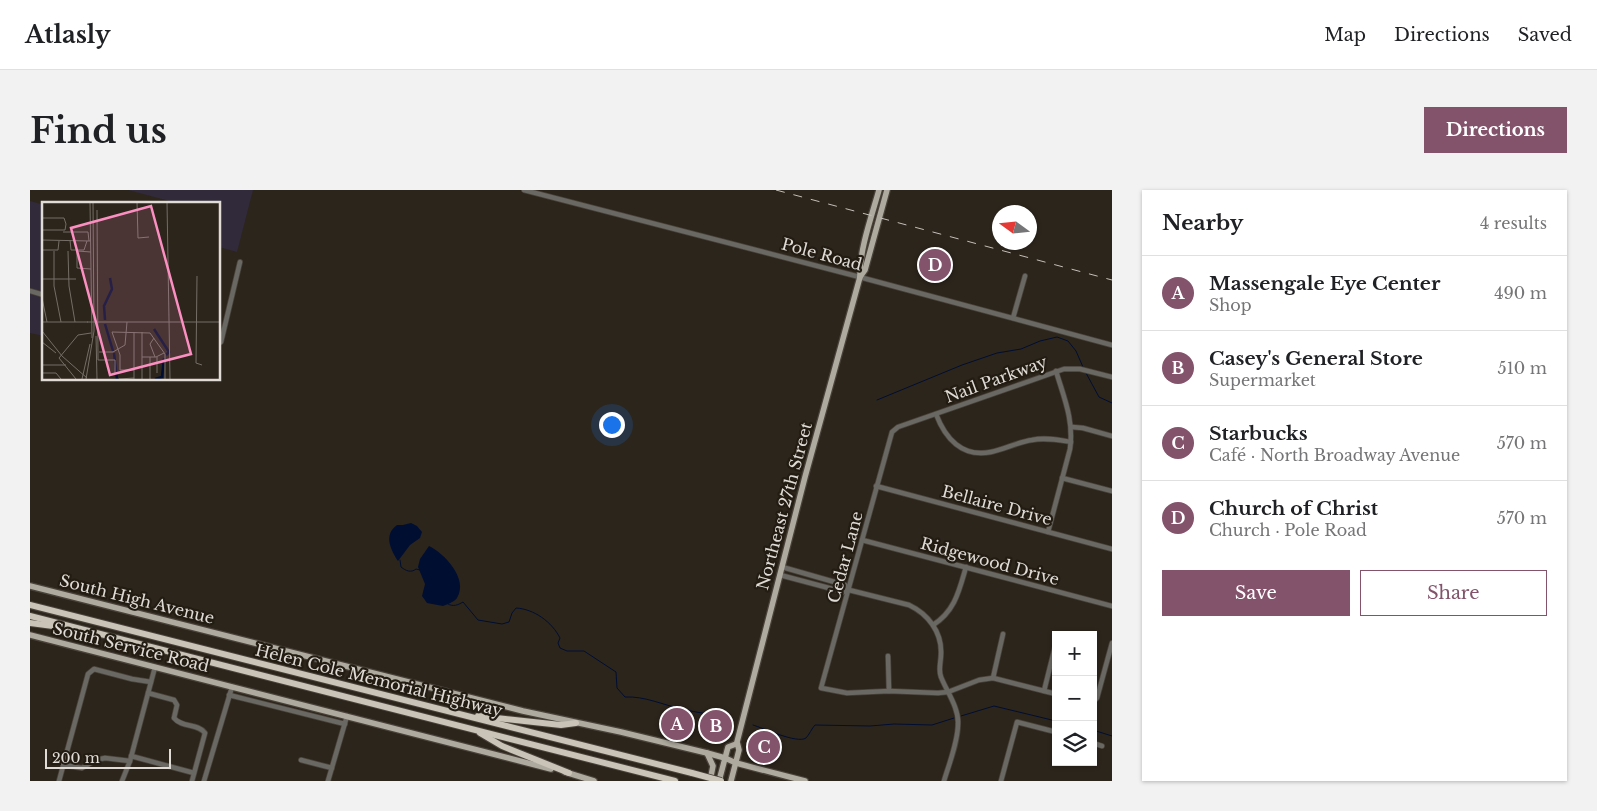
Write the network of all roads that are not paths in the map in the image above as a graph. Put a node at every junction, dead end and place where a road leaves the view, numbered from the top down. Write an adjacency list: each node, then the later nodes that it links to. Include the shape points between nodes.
1 (524, 190): 6 (street, Pole Road)
2 (880, 190): 6 (main road, Northeast 27th Street, via 859,268)
3 (886, 190): 6 (main road, Northeast 27th Street, via 865,270)
4 (240, 262): 8 (street)
5 (1025, 276): 7 (street)
6 (860, 277): 7 (street, Pole Road); 23 (main road, Northeast 27th Street)
7 (1013, 318): 9 (street, Pole Road)
8 (220, 342)
9 (1112, 345)
10 (1056, 372): 11 (street, Nail Parkway, via 1080,369); 12 (street, Nail Parkway); 13 (street)
11 (1112, 377)
12 (936, 414): 14 (street, Nail Parkway); 16 (street, via 948,438 972,452 992,452 1036,439)
13 (1072, 427): 15 (street); 16 (street)
14 (892, 432): 18 (street, Cedar Lane)
15 (1112, 436)
16 (1071, 442): 17 (street)
17 (1062, 478): 19 (street); 20 (street)
18 (876, 486): 20 (street, Bellaire Drive); 21 (street, Cedar Lane)
19 (1112, 491)
20 (1048, 532): 22 (street, Bellaire Drive)
21 (862, 540): 24 (street, Ridgewood Drive); 27 (street, Cedar Lane)
22 (1112, 549)
23 (782, 567): 25 (main road, Northeast 27th Street); 27 (street, via 846,585)
24 (966, 567): 29 (street, Ridgewood Drive); 32 (street, via 956,602 947,615)
25 (780, 575): 27 (street, via 844,592); 56 (main road, Northeast 27th Street)
26 (30, 586): 52 (main road, South High Avenue)
27 (849, 590): 32 (street, via 913,607); 43 (street, Cedar Lane, via 821,688 847,692)
28 (30, 606): 51 (highway, Helen Cole Memorial Highway)
29 (1112, 606)
30 (30, 616): 33 (highway, Helen Cole Memorial Highway)
31 (30, 623): 33 (highway)
32 (933, 625): 45 (street, via 941,647 940,673)
33 (84, 630): 54 (highway, Helen Cole Memorial Highway)
34 (1003, 634): 40 (street)
35 (30, 636): 39 (main road, South Service Road)
36 (1112, 642): 49 (street)
37 (888, 656): 43 (street)
38 (1052, 659): 44 (street)
39 (155, 667): 41 (street); 42 (main road, South Service Road)
40 (992, 678): 44 (street); 45 (street)
41 (151, 682): 46 (street); 64 (street, via 91,670)
42 (229, 686): 48 (street); 50 (main road, South Service Road)
43 (889, 691): 45 (street)
44 (1044, 691): 47 (street)
45 (948, 692): 79 (street, via 958,723)
46 (148, 693): 61 (street); 67 (street, via 174,700 177,705 174,718 205,733)
47 (1052, 693)
48 (229, 695): 53 (street); 71 (street)
49 (1097, 698)
50 (347, 716): 53 (street); 66 (main road, South Service Road)
51 (462, 716): 52 (highway, via 561,725); 76 (highway, Helen Cole Memorial Highway, bridge)
52 (576, 723): 59 (main road, South High Avenue)
53 (345, 724): 65 (street)
54 (472, 729): 66 (highway, via 502,746); 74 (highway, Helen Cole Memorial Highway)
55 (1052, 731): 80 (street, via 1017,722)
56 (736, 744): 60 (main road, Northeast 27th Street, via 728,747); 63 (main road, Northeast 27th Street, via 740,750)
57 (1097, 744): 58 (street)
58 (1102, 746)
59 (707, 753): 60 (main road, South High Avenue); 75 (main road, via 713,766)
60 (725, 758): 63 (main road, South High Avenue); 76 (main road)
61 (130, 759): 64 (street, via 105,758 82,768); 67 (street); 69 (street)
62 (301, 760): 65 (street)
63 (736, 763): 77 (main road); 78 (main road, South High Avenue)
64 (63, 766): 68 (street)
65 (332, 768): 72 (street)
66 (569, 773): 73 (main road, South Service Road)
67 (194, 774): 70 (street)
68 (58, 781)
69 (122, 781)
70 (192, 781)
71 (204, 781)
72 (328, 781)
73 (594, 781)
74 (675, 781)
75 (710, 781)
76 (720, 781)
77 (732, 781)
78 (805, 781)
79 (944, 781)
80 (1001, 781)

